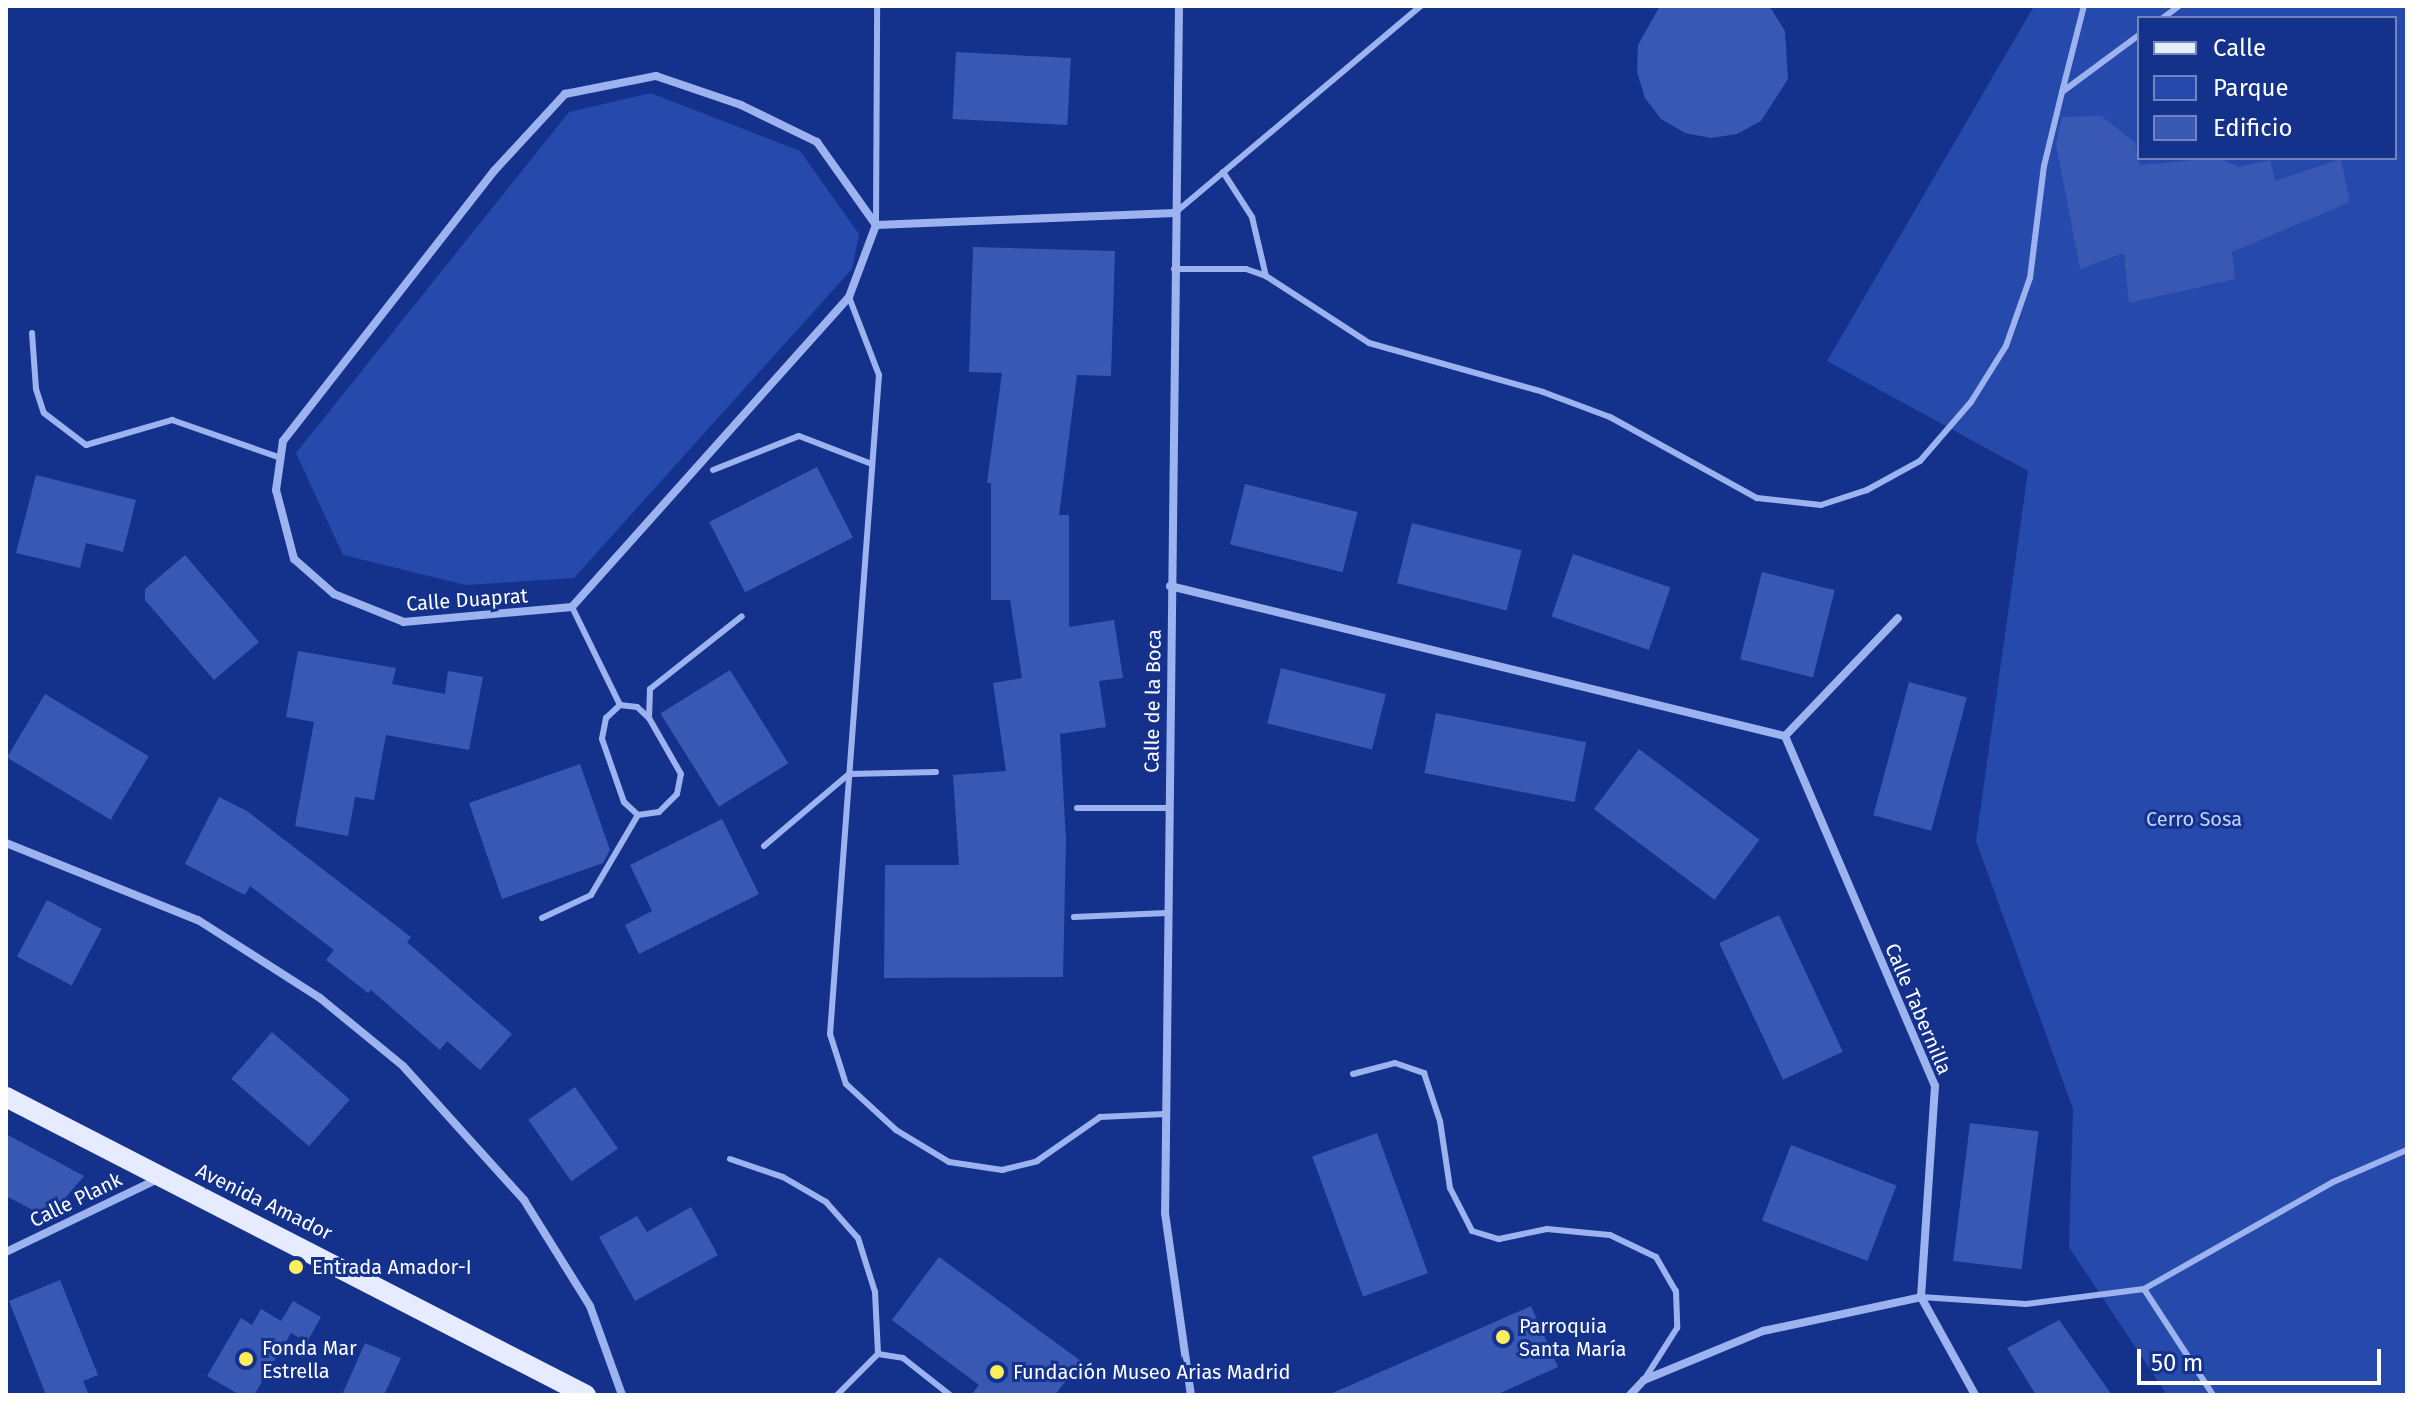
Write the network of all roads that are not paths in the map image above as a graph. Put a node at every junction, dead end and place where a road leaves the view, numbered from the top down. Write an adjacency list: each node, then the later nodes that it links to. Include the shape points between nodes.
1 (877, 6): 9 (lane)
2 (1179, 6): 8 (street, Calle de la Boca)
3 (1421, 6): 7 (lane)
4 (2084, 6): 6 (lane)
5 (2137, 36): 6 (lane)
6 (2062, 92): 11 (lane, via 2044,166 2030,278 2006,346 1971,402 1920,461 1867,490 1821,505 1757,498 1610,417 1543,392 1369,343)
7 (1223, 172): 8 (lane); 11 (lane, via 1252,217)
8 (1175, 213): 9 (street); 10 (street, Calle de la Boca)
9 (876, 225): 12 (street); 14 (street, via 817,142 741,105 656,76 565,94 465,208 283,441)
10 (1174, 269): 11 (lane, via 1222,267); 17 (street, Calle de la Boca)
11 (1266, 276)
12 (849, 297): 15 (lane, via 879,375); 18 (street)
13 (32, 333): 14 (lane, via 36,389 44,413 86,445 172,420)
14 (281, 458): 18 (street, Calle Duaprat, via 276,490 294,559 334,594 404,622)
15 (872, 464): 16 (lane, via 799,436); 25 (lane)
16 (713, 470)
17 (1170, 586): 23 (street); 27 (street, Calle de la Boca)
18 (572, 607): 21 (lane)
19 (742, 616): 22 (lane, via 650,689)
20 (1898, 618): 23 (street)
21 (620, 705): 22 (lane, via 637,707); 28 (lane, via 606,718 602,739 624,802)
22 (649, 718): 28 (lane, via 681,774 677,794 659,812)
23 (1785, 736): 42 (street, Calle Tabernilla, via 1935,1086)
24 (936, 772): 25 (lane)
25 (849, 774): 30 (lane); 36 (lane, via 830,1034 846,1084 896,1130 949,1162 1002,1170 1037,1161 1100,1117)
26 (1077, 808): 27 (lane)
27 (1168, 808): 31 (street, Calle de la Boca)
28 (638, 815): 33 (lane, via 591,895)
29 (6, 843): 46 (street, via 198,920 320,998 403,1066 524,1200 590,1306)
30 (764, 846)
31 (1167, 913): 32 (lane); 36 (street, Calle de la Boca)
32 (1074, 917)
33 (542, 918)
34 (1353, 1074): 44 (lane, via 1395,1063 1424,1073 1440,1121 1450,1188 1472,1231 1499,1239 1547,1229 1610,1235 1656,1257 1676,1291 1677,1328)
35 (6, 1097): 39 (main road, Avenida Amador)
36 (1165, 1114): 49 (street, Calle de la Boca, via 1165,1213)
37 (2407, 1150): 41 (lane, via 2333,1182)
38 (730, 1159): 43 (lane, via 783,1177 826,1202 858,1238 875,1292)
39 (160, 1178): 40 (street, Calle Plank); 45 (main road, Avenida Amador, via 431,1311)
40 (6, 1252)
41 (2144, 1289): 42 (lane, via 2026,1304); 52 (lane)
42 (1921, 1297): 44 (street, via 1763,1331); 51 (street)
43 (878, 1354): 47 (lane); 48 (lane, via 903,1358)
44 (1644, 1380): 50 (street)
45 (586, 1395)
46 (622, 1395)
47 (837, 1395)
48 (950, 1395)
49 (1191, 1395)
50 (1630, 1395)
51 (1975, 1395)
52 (2213, 1395)

